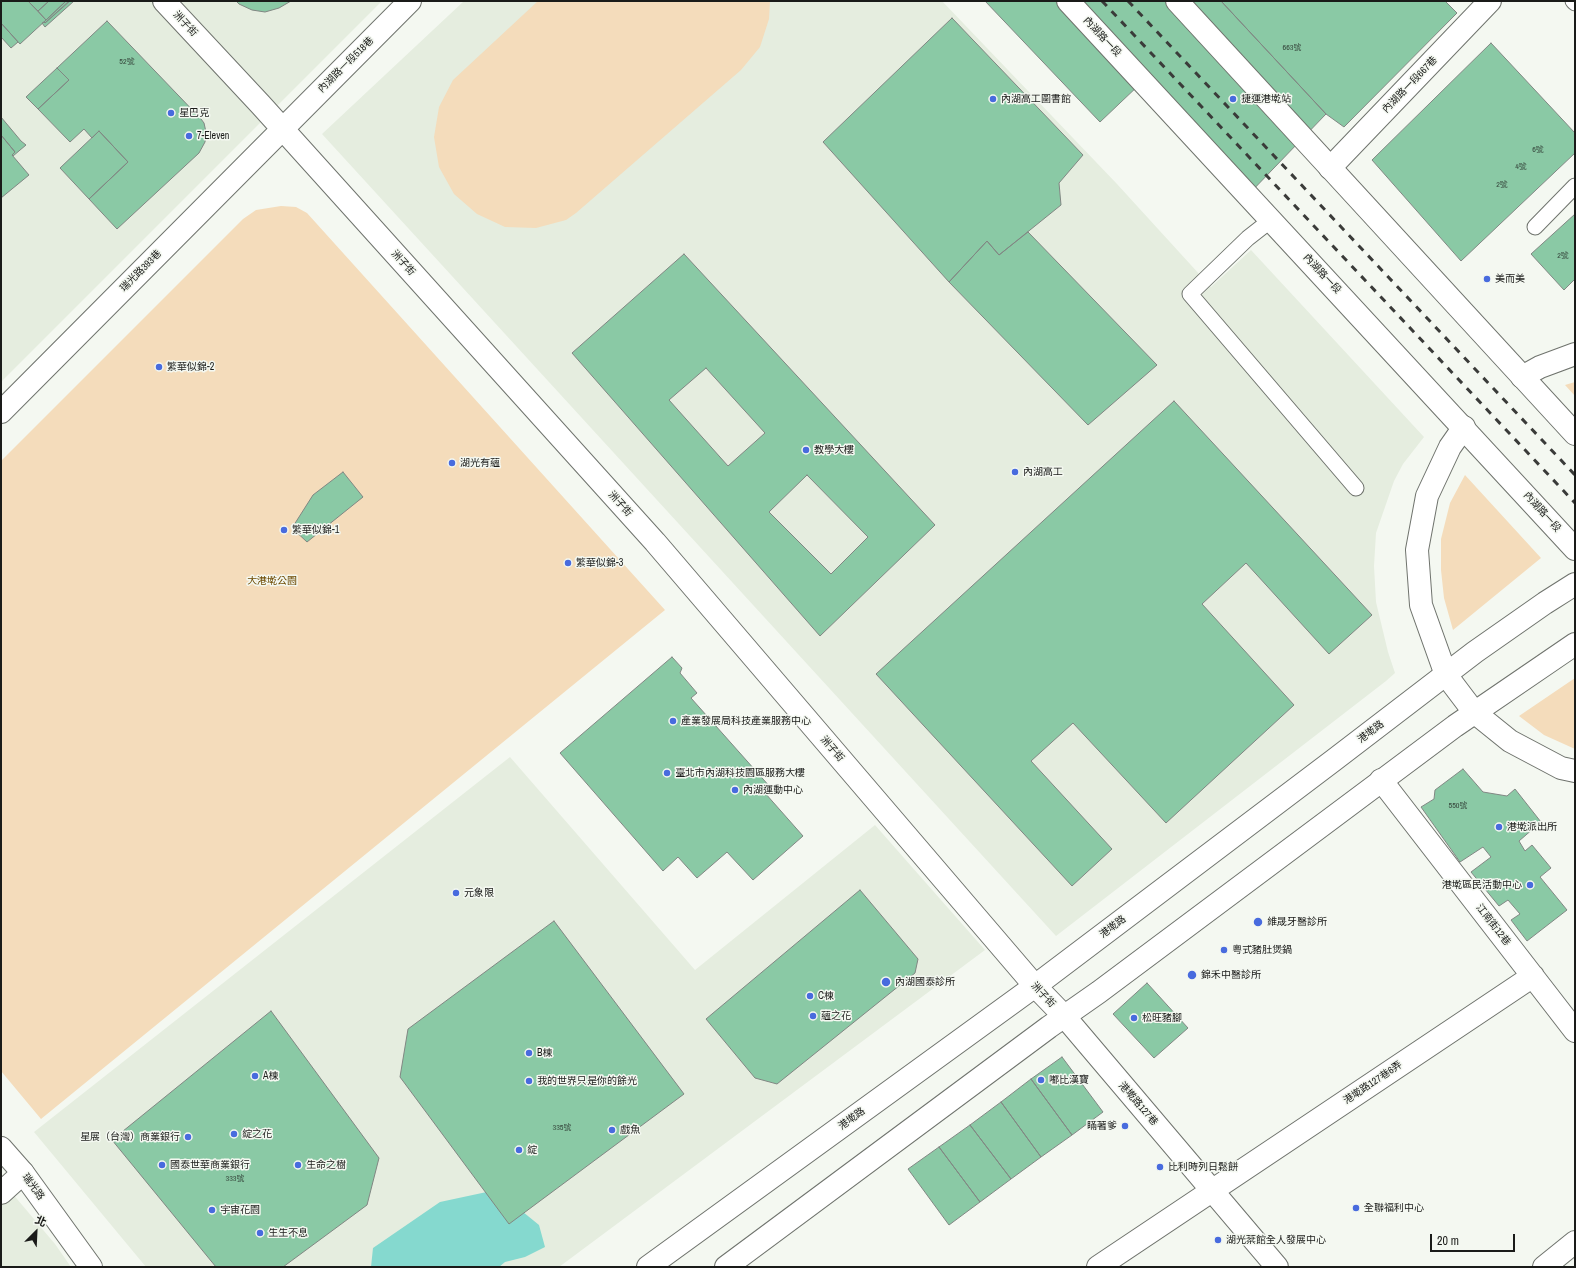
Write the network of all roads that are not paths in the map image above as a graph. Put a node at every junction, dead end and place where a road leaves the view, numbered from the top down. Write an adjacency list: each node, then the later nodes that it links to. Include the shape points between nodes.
1 (164, 1): 8 (street, 洲子街)
2 (410, 1): 8 (street, 內湖路一段518巷)
3 (1068, 1): 11 (street, 內湖路一段)
4 (1177, 1): 9 (street)
5 (1490, 1): 9 (street, 內湖路一段667巷)
6 (1573, 1): 7 (lane)
7 (1575, 3)
8 (282, 129): 15 (street, 瑞光路393巷); 27 (street, 洲子街, via 655,542)
9 (1330, 168): 14 (street)
10 (1575, 186): 12 (lane)
11 (1271, 220): 16 (street, 內湖路一段); 18 (lane, via 1248,238 1190,294)
12 (1535, 227)
13 (1575, 354): 14 (street, via 1540,366)
14 (1522, 377): 17 (street)
15 (1, 412)
16 (1464, 427): 19 (street, 內湖路一段); 22 (street, via 1450,446 1427,496 1417,550 1421,605)
17 (1575, 434)
18 (1356, 488)
19 (1575, 549)
20 (1575, 584): 22 (street, 港墘路, via 1475,652)
21 (1575, 644): 23 (street)
22 (1446, 675): 23 (street); 27 (street, 港墘路)
23 (1474, 712): 24 (street, via 1510,741 1561,768); 25 (street)
24 (1575, 771)
25 (1382, 780): 26 (street, 江南街12巷); 28 (street)
26 (1532, 976): 29 (street, 江南街12巷); 32 (street, 港墘路127巷6弄)
27 (1035, 986): 28 (street, 洲子街); 36 (street, 港墘路)
28 (1065, 1017): 32 (street, 港墘路127巷); 37 (street)
29 (1575, 1031)
30 (1, 1148): 31 (street, 瑞光路)
31 (23, 1173): 33 (street); 35 (street, 瑞光路)
32 (1212, 1190): 38 (street); 39 (street, 港墘路127巷)
33 (1, 1193)
34 (1575, 1242): 40 (street)
35 (91, 1267)
36 (648, 1267)
37 (726, 1267)
38 (1098, 1267)
39 (1277, 1267)
40 (1544, 1267)

